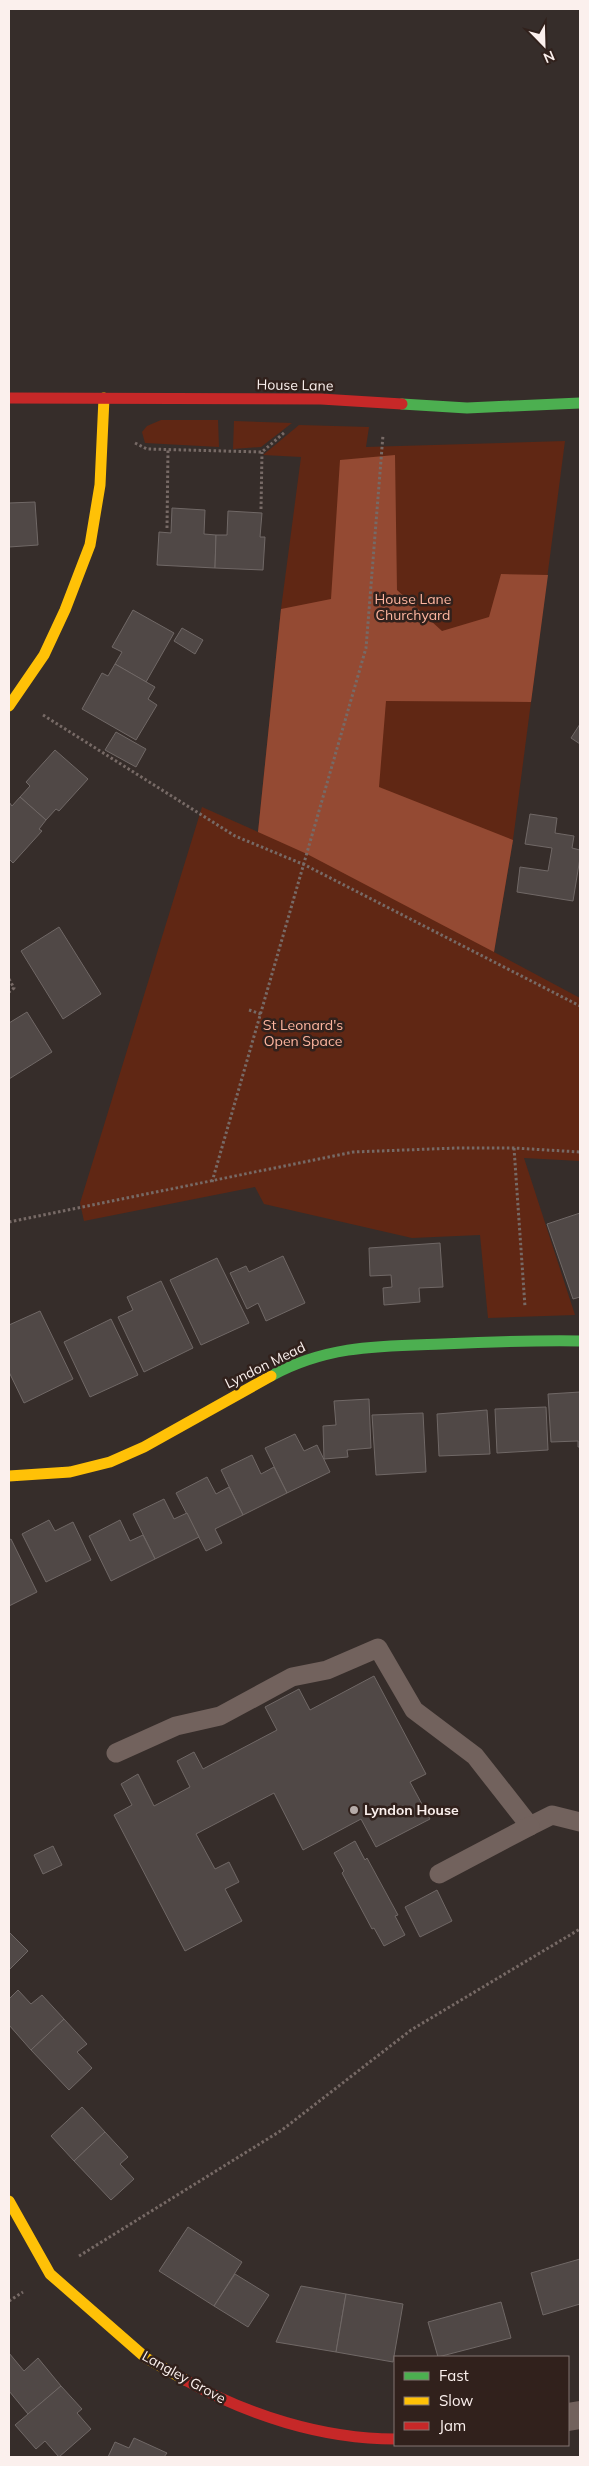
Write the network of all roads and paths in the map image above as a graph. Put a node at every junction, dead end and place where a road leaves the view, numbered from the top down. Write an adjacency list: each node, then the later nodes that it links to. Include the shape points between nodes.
1 (9, 398): 2 (street, House Lane)
2 (104, 398): 4 (street, House Lane, via 321,399); 11 (street, via 100,485 90,545 44,655)
3 (580, 402): 4 (street, House Lane, via 467,408)
4 (384, 404): 12 (path, via 366,648)
5 (291, 426): 8 (path)
6 (130, 440): 7 (path, via 147,448)
7 (168, 449): 8 (path); 10 (path)
8 (262, 452): 9 (path)
9 (261, 509)
10 (166, 528)
11 (12, 702): 12 (path, via 235,836)
12 (305, 865): 15 (path); 17 (path)
13 (9, 979): 14 (path, via 14,988)
14 (9, 992)
15 (580, 1006)
16 (249, 1010): 17 (path)
17 (261, 1014): 20 (path)
18 (514, 1148): 19 (path); 20 (path, via 353,1152); 22 (path)
19 (580, 1152)
20 (212, 1182): 21 (path)
21 (9, 1222)
22 (527, 1340): 23 (street, Lyndon Mead); 24 (street, Lyndon Mead, via 359,1347 319,1355 277,1373 144,1447 110,1462 70,1472)
23 (580, 1341)
24 (9, 1476)
25 (116, 1753): 27 (lane, via 176,1726 220,1716 292,1677 327,1670 378,1648 414,1710 475,1756)
26 (580, 1822): 27 (lane, via 552,1815)
27 (530, 1826): 28 (lane)
28 (439, 1874)
29 (580, 1930): 31 (path, via 411,2030 282,2130)
30 (9, 2201): 31 (street, Langley Grove)
31 (50, 2274): 32 (path); 33 (street, Langley Grove, via 146,2358 212,2395 284,2423 366,2439)
32 (9, 2301)
33 (394, 2439)

